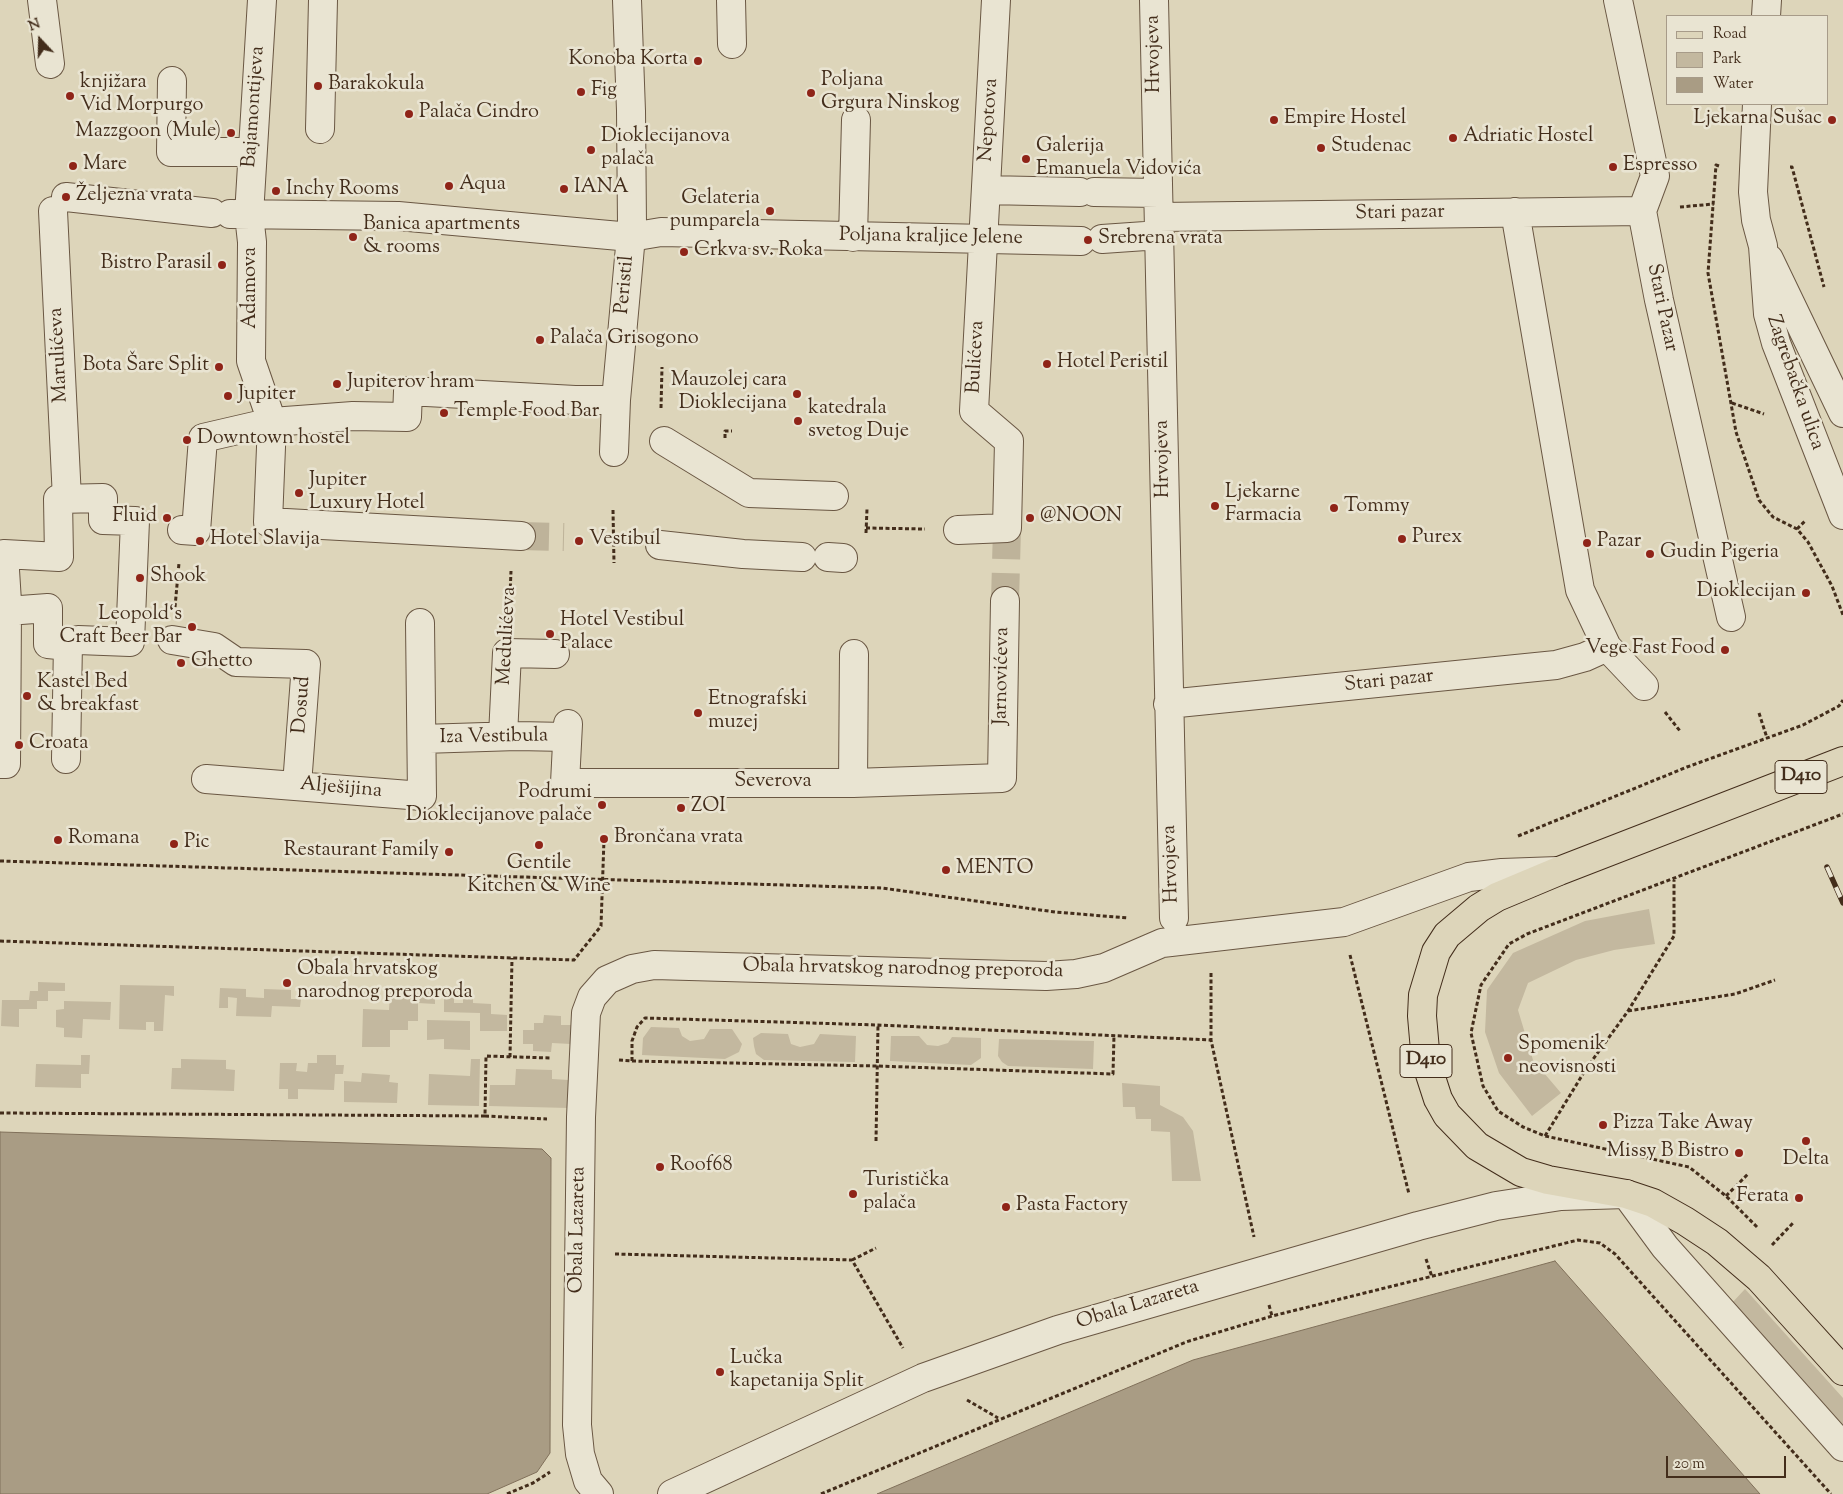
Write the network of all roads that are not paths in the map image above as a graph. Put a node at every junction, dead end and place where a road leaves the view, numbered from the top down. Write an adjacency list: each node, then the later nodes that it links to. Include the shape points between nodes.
1 (42, 0): 12 (street)
2 (262, 0): 17 (street, Bajamontijeva)
3 (324, 0): 16 (street)
4 (626, 0): 24 (street, via 631,111)
5 (731, 0): 11 (street)
6 (996, 0): 18 (street, Nepotova)
7 (1154, 0): 23 (street, Hrvojeva)
8 (1618, 0): 20 (street, via 1655,176)
9 (1767, 0): 10 (street)
10 (1766, 15)
11 (732, 44)
12 (50, 64)
13 (172, 80): 17 (street, via 171,152)
14 (1757, 105): 28 (street, Zagrebačka ulica, via 1753,192)
15 (856, 120): 26 (street)
16 (320, 129)
17 (251, 152): 22 (street, Bajamontijeva)
18 (986, 190): 23 (street, via 1087,192); 27 (street, Nepotova)
19 (60, 204): 22 (street, Peristil); 35 (street, Marulićeva)
20 (1642, 211): 21 (street, Stari pazar); 44 (street, Stari Pazar, via 1658,300)
21 (1515, 212): 23 (street, Stari pazar); 48 (street, via 1580,590)
22 (230, 214): 24 (street, Peristil, via 398,216 581,232); 31 (street, Adamova, via 252,242 251,361)
23 (1159, 215): 27 (street, Poljana kraljice Jelene, via 1091,240); 52 (street, Hrvojeva)
24 (631, 231): 25 (street, Peristil); 29 (street, Peristil)
25 (661, 232): 26 (street, Poljana kraljice Jelene)
26 (853, 237): 27 (street, Poljana kraljice Jelene)
27 (982, 240): 38 (street, Bulićeva, via 974,411 1009,441 1007,528)
28 (1763, 246): 30 (street, Zagrebačka ulica); 36 (street, Zagrebačka ulica, via 1768,314 1776,343)
29 (616, 400): 31 (street, via 408,392 408,417 353,416); 33 (street, Peristil)
30 (1843, 413)
31 (272, 422): 37 (street, via 203,438 196,531); 39 (street, via 268,522)
32 (664, 441): 34 (street, via 749,494)
33 (614, 452)
34 (834, 496)
35 (67, 499): 43 (street, via 58,499 59,557 4,554); 47 (street, via 103,498 103,520 135,521 130,642)
36 (1843, 514)
37 (182, 530)
38 (958, 530)
39 (517, 535)
40 (660, 545): 41 (street, via 743,554)
41 (824, 557)
42 (1005, 601): 56 (street, Jarnovićeva)
43 (4, 605): 47 (street, via 48,608 48,644); 59 (street, via 6,764)
44 (1731, 617)
45 (420, 623): 55 (street, Alješijina)
46 (172, 640): 62 (street, Dosud, via 214,647 236,662 306,664)
47 (68, 642): 57 (street)
48 (1607, 647): 51 (street); 52 (street, Stari pazar, via 1556,665)
49 (555, 654): 54 (street, Medulićeva, via 507,653)
50 (854, 654): 61 (street)
51 (1644, 686)
52 (1168, 704): 64 (street, Hrvojeva)
53 (567, 730): 54 (street, Iza Vestibula); 61 (street, Severova, via 565,783)
54 (503, 736): 55 (street, Iza Vestibula)
55 (422, 739): 62 (street, Alješijina, via 422,796)
56 (1002, 752): 61 (street, Severova, via 1002,778)
57 (66, 759)
58 (1843, 761): 63 (main road, Obala hrvatskog narodnog preporoda / D410)
59 (0, 764)
60 (206, 779): 62 (street, Alješijina)
61 (854, 782)
62 (297, 785)
63 (1559, 871): 65 (street, Obala hrvatskog narodnog preporoda, via 1469,878 1344,922 1174,940 1141,950 1104,968 1076,974 1046,976 654,965); 66 (main road, D410, via 1485,904 1462,920 1436,952 1424,995 1422,1041 1426,1062 1447,1115 1477,1146 1497,1160 1548,1180)
64 (1174, 918)
65 (618, 975): 69 (street, Obala Lazareta, via 597,989 586,1013 580,1117 577,1425 580,1454 588,1481)
66 (1626, 1194): 67 (main road, D410, via 1652,1203 1717,1242 1759,1278); 68 (street, via 1665,1247); 70 (street, Obala Lazareta, via 1561,1196 1496,1206 1058,1330 924,1378)
67 (1843, 1371)
68 (1843, 1447)
69 (598, 1494)
70 (672, 1494)

